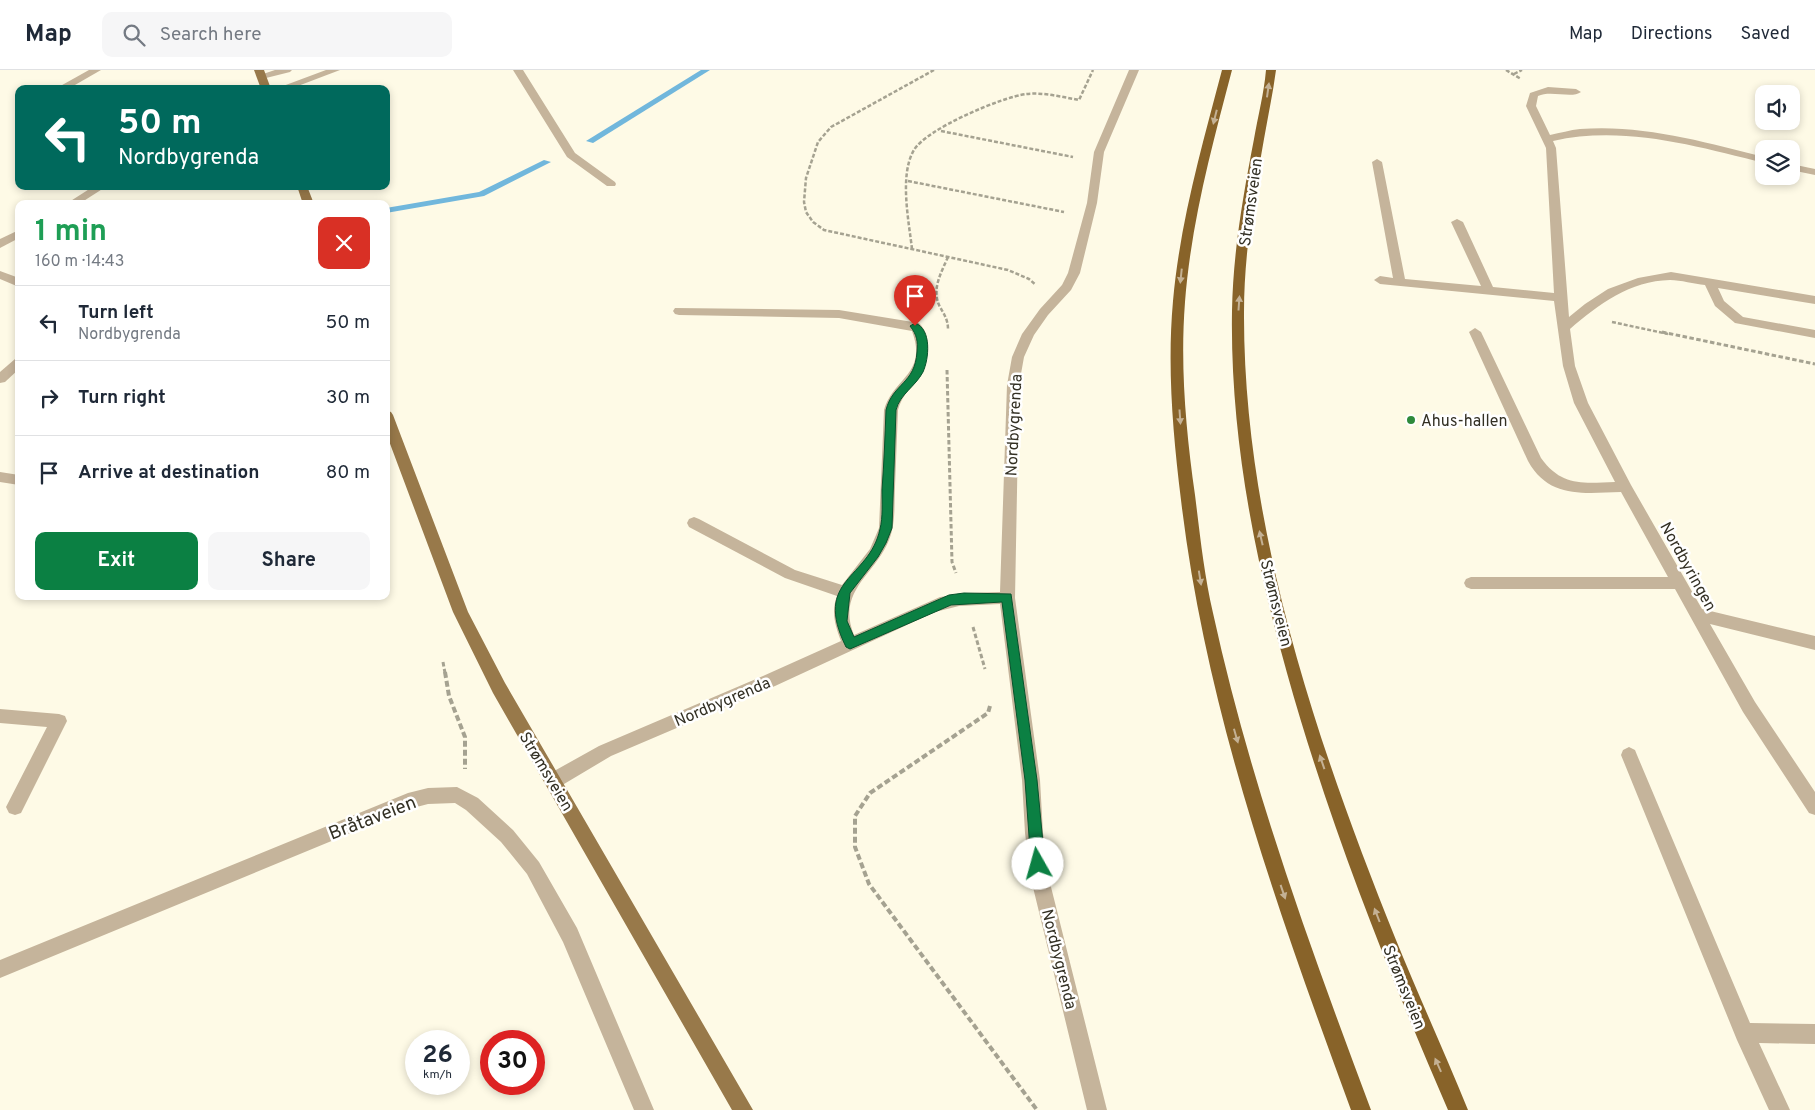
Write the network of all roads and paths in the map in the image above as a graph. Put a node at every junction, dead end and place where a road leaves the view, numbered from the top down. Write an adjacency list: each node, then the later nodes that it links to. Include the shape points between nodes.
1 (96, 70): 13 (street)
2 (287, 70): 11 (street)
3 (335, 70): 15 (street)
4 (518, 70): 25 (street, via 571,155)
5 (934, 70): 32 (path, via 830,127 818,142 803,190 805,209 816,226)
6 (1093, 70): 17 (path, via 1079,100 1038,93 1012,96)
7 (1134, 70): 20 (street, Nordbygrenda)
8 (1227, 70): 82 (highway, one-way to 82, via 1188,226 1179,302 1178,392 1191,520 1205,611 1231,720 1266,842)
9 (1271, 70): 83 (highway, Strømsveien, one-way to 9, via 1407,993 1350,844 1306,713 1258,523 1240,391 1238,309 1244,237)
10 (1522, 70): 12 (path)
11 (261, 73): 14 (main road)
12 (1513, 74)
13 (68, 85)
14 (265, 85)
15 (292, 85)
16 (1576, 92): 18 (street, Nordbyringen, via 1544,90 1533,95 1531,106)
17 (940, 130): 20 (path); 24 (path, via 919,143 910,163)
18 (1547, 139): 19 (street, via 1580,132 1619,132); 40 (street, Nordbyringen, via 1552,148)
19 (1755, 158)
20 (1098, 161): 28 (street, Nordbygrenda)
21 (1377, 162): 37 (street)
22 (1800, 169): 23 (street)
23 (1815, 172)
24 (908, 181): 28 (path); 32 (path)
25 (611, 184)
26 (95, 190): 27 (street)
27 (78, 200)
28 (1089, 216): 42 (street, Nordbygrenda, via 1074,273)
29 (1457, 222): 39 (street)
30 (15, 235): 31 (street)
31 (0, 244)
32 (912, 249): 33 (path)
33 (948, 257): 42 (path, via 1021,275); 47 (path, via 936,292 938,304 947,318)
34 (0, 275): 36 (street)
35 (1380, 280): 37 (street)
36 (15, 281)
37 (1400, 282): 39 (street)
38 (1710, 282): 41 (street); 44 (street, via 1671,276 1648,279 1610,292); 48 (street, via 1719,303 1739,320)
39 (1488, 289): 40 (street)
40 (1560, 298): 45 (street, Nordbyringen)
41 (1815, 300)
42 (1056, 301): 62 (street, Nordbygrenda, via 1028,334 1018,357 1013,385)
43 (679, 312): 60 (street, via 839,314 918,329 922,340 918,371 894,399 891,410 886,528 874,554)
44 (1579, 314): 45 (street); 50 (path)
45 (1564, 328): 56 (street, Nordbyringen, via 1569,366 1581,403)
46 (1475, 332): 56 (street, via 1535,461 1546,476 1575,487)
47 (947, 333)
48 (1815, 334)
49 (947, 360): 61 (path, via 952,562)
50 (1815, 364)
51 (15, 365): 52 (street)
52 (0, 378)
53 (390, 426): 71 (main road, Strømsveien, via 461,612 499,688)
54 (0, 477): 55 (street)
55 (15, 479)
56 (1625, 487): 59 (street, Nordbyringen)
57 (694, 523): 60 (street, via 790,574)
58 (1471, 583): 59 (street)
59 (1678, 583): 63 (street, Nordbyringen)
60 (844, 592): 65 (street, via 842,621)
61 (964, 598): 62 (street, Nordbygrenda); 65 (street, Nordbygrenda, via 930,607); 67 (path)
62 (1007, 598): 81 (street, Nordbygrenda, via 1031,780 1040,879)
63 (1696, 614): 64 (street); 74 (street, Nordbyringen, via 1749,707)
64 (1815, 643)
65 (850, 644): 71 (street, Nordbygrenda, via 605,751)
66 (443, 662): 72 (path, via 449,696 465,737 464,774)
67 (985, 671)
68 (990, 705): 80 (path, via 988,713 870,793 855,816 855,847 869,884)
69 (0, 716): 73 (street, via 59,721)
70 (1629, 755): 76 (street)
71 (553, 781): 79 (main road, Strømsveien)
72 (457, 795): 75 (street, Bråtaveien, via 428,796 408,801); 78 (street, via 472,804 507,836 533,868 570,935)
73 (15, 807)
74 (1815, 807)
75 (0, 970)
76 (1744, 1033): 77 (street); 84 (street)
77 (1815, 1034)
78 (644, 1110)
79 (743, 1110)
80 (1037, 1110)
81 (1097, 1110)
82 (1361, 1110)
83 (1458, 1110)
84 (1780, 1110)

